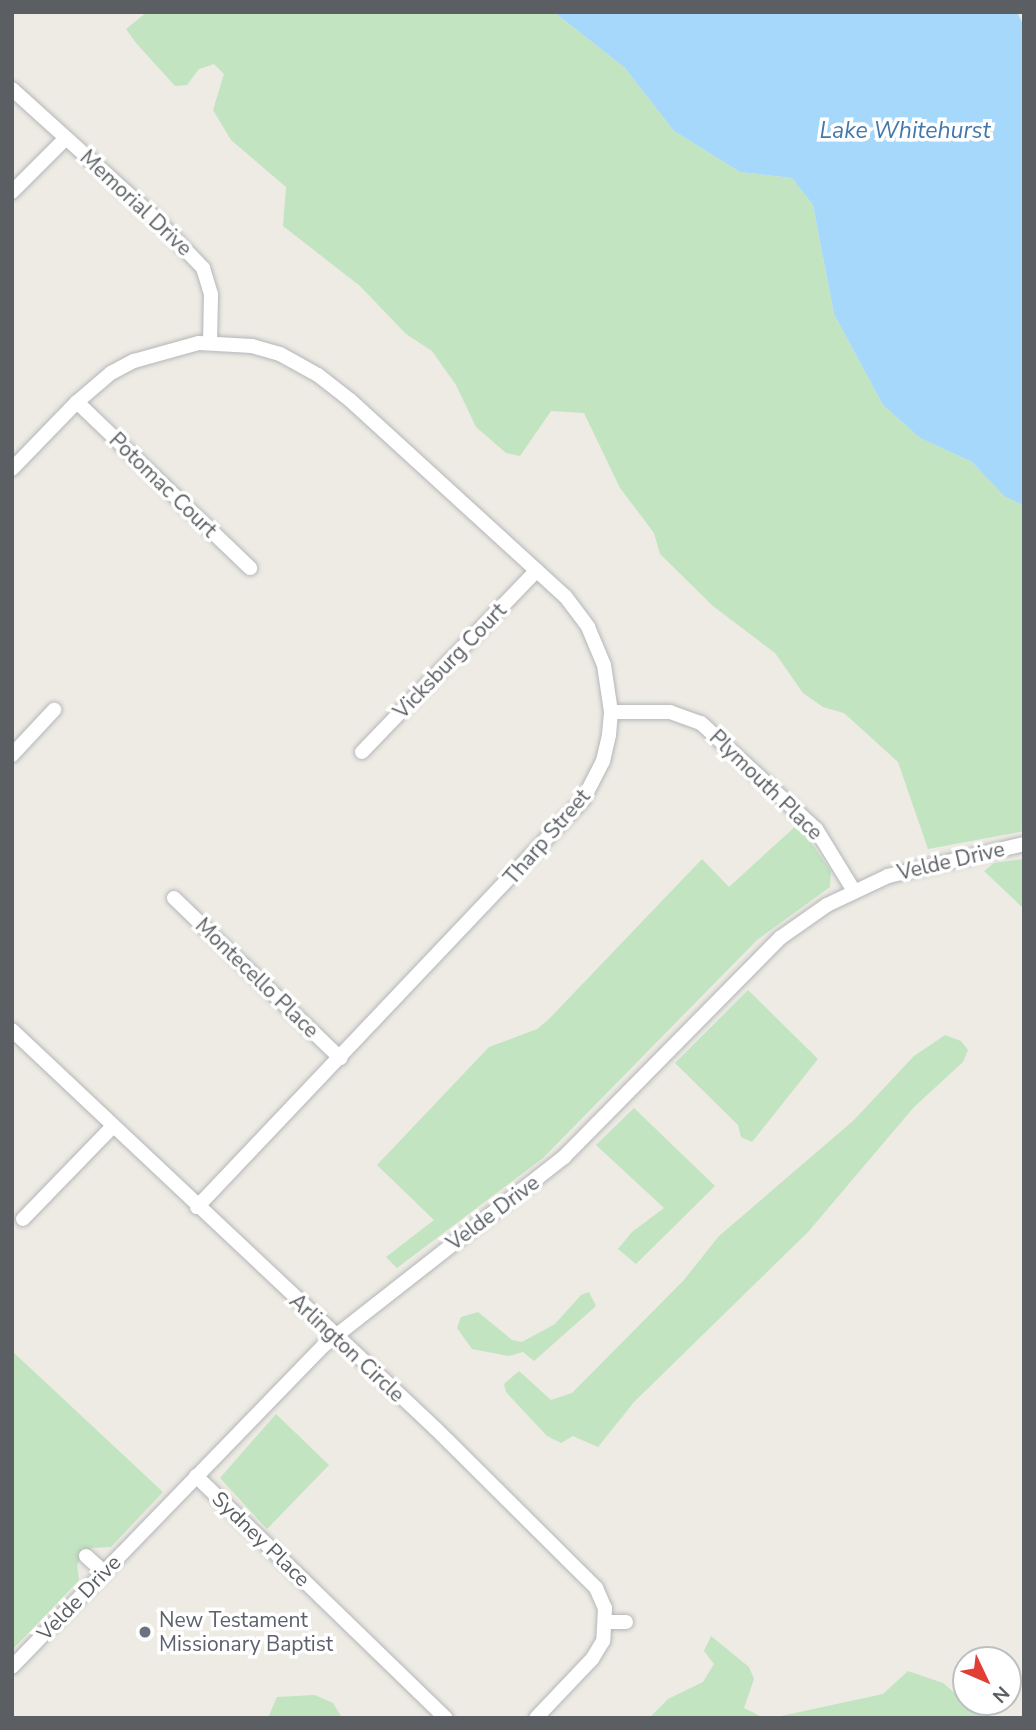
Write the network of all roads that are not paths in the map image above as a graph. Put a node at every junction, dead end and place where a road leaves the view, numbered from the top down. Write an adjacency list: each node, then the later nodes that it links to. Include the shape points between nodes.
1 (12, 89): 2 (street, Memorial Drive)
2 (66, 138): 3 (street); 4 (street, Memorial Drive, via 203,268 211,295)
3 (12, 192)
4 (210, 342): 5 (street, via 173,347 134,361 111,373); 8 (street, Tharp Street, via 265,349 318,375)
5 (77, 402): 6 (street); 7 (street, Potomac Court)
6 (12, 469)
7 (250, 568)
8 (537, 570): 10 (street, Tharp Street, via 588,627 604,665); 11 (street, Vicksburg Court)
9 (54, 710): 12 (street)
10 (611, 712): 14 (street, Plymouth Place, via 670,712 701,723 816,829); 17 (street, Tharp Street, via 603,761 573,813)
11 (362, 752)
12 (12, 755)
13 (1024, 844): 14 (street, Velde Drive, via 929,863)
14 (854, 891): 21 (street, Velde Drive, via 813,914 765,952 564,1157)
15 (174, 898): 17 (street, Montecello Place)
16 (12, 1030): 18 (street, Arlington Circle)
17 (340, 1058): 19 (street, Tharp Street)
18 (113, 1126): 19 (street, Arlington Circle); 20 (street)
19 (197, 1207): 21 (street, Arlington Circle)
20 (23, 1219)
21 (334, 1337): 22 (street, Velde Drive); 25 (street, Arlington Circle, via 590,1580 601,1598)
22 (196, 1476): 24 (street, Velde Drive); 28 (street, Sydney Place)
23 (86, 1556): 24 (street)
24 (104, 1572): 27 (street, Velde Drive)
25 (606, 1622): 26 (street); 29 (street, via 599,1650)
26 (626, 1622)
27 (12, 1667)
28 (446, 1718)
29 (536, 1718)

